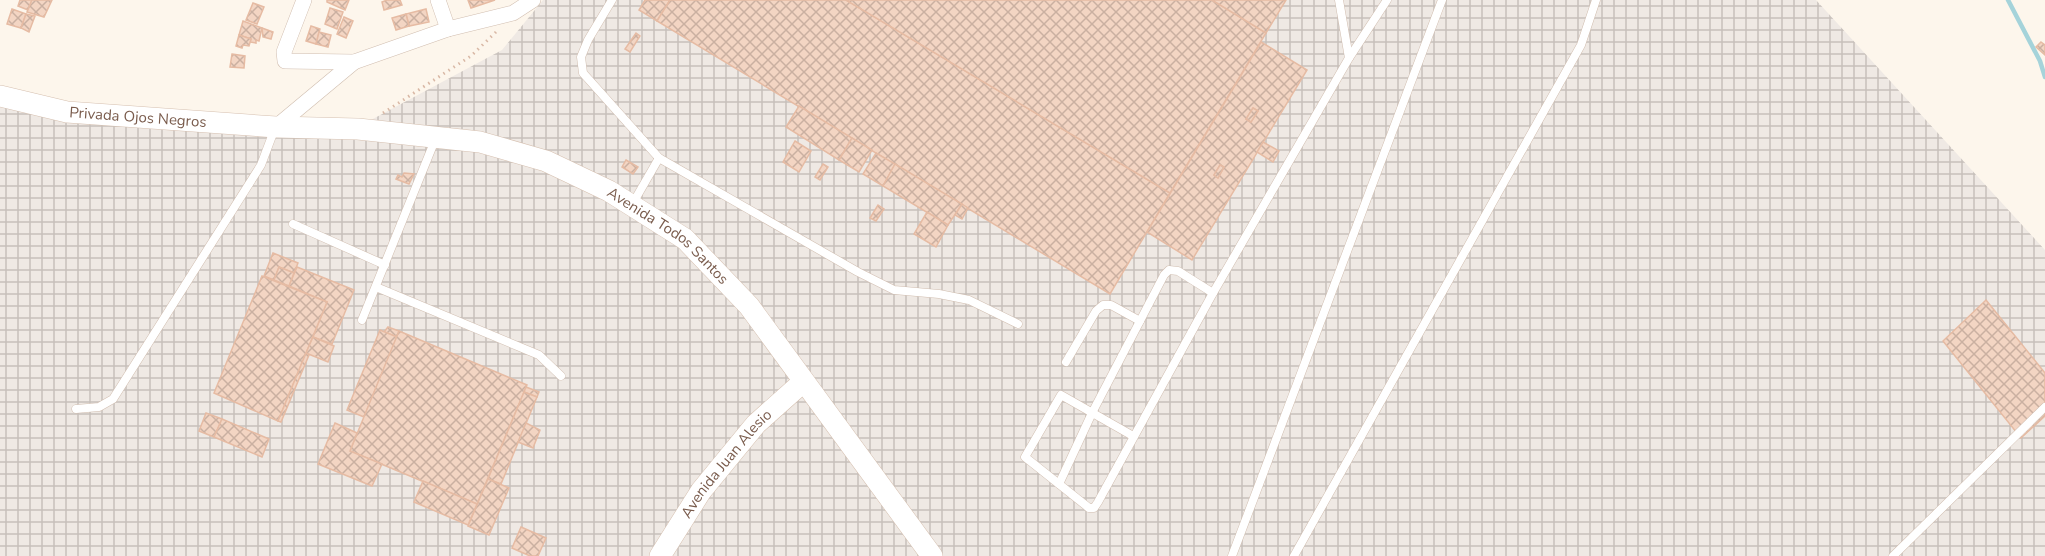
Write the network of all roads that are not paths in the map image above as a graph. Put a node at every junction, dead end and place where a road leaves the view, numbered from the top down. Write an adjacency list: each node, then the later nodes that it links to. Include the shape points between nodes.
1 (304, 0): 11 (street, via 284,52 285,61)
2 (438, 0): 9 (street)
3 (533, 0): 9 (street, via 513,13)
4 (612, 0): 15 (lane, via 581,57 583,74)
5 (1339, 0): 10 (lane)
6 (1387, 0): 10 (lane)
7 (1442, 0): 34 (lane)
8 (1596, 0): 35 (lane, via 1581,45)
9 (448, 29): 11 (street)
10 (1349, 58): 20 (lane)
11 (354, 62): 13 (street)
12 (0, 96): 13 (street, Privada Ojos Negros, via 67,112)
13 (276, 127): 14 (street, Avenida Todos Santos, via 358,129); 28 (lane, via 261,165 113,399 99,407)
14 (436, 137): 16 (street, Avenida Todos Santos, via 480,142 546,160); 18 (lane)
15 (659, 158): 16 (lane); 23 (lane, via 894,290 969,300)
16 (632, 205): 26 (street, Avenida Todos Santos, via 685,239 749,306)
17 (293, 224): 18 (lane)
18 (385, 265): 19 (lane)
19 (376, 287): 21 (lane); 25 (lane, via 539,355)
20 (1213, 293): 22 (lane, via 1170,270); 30 (lane)
21 (362, 320)
22 (1140, 321): 24 (lane, via 1103,304); 29 (lane)
23 (1018, 324)
24 (1065, 362)
25 (561, 376)
26 (804, 382): 32 (street, Avenida Juan Alesio, via 756,424 701,491); 33 (street, Avenida Todos Santos)
27 (2045, 407): 36 (lane)
28 (76, 409)
29 (1092, 413): 30 (lane); 31 (lane); 31 (lane, via 1062,395 1026,453 1027,460)
30 (1133, 436): 31 (lane, via 1094,508)
31 (1059, 484)
32 (660, 556)
33 (933, 556)
34 (1232, 556)
35 (1294, 556)
36 (1893, 556)

